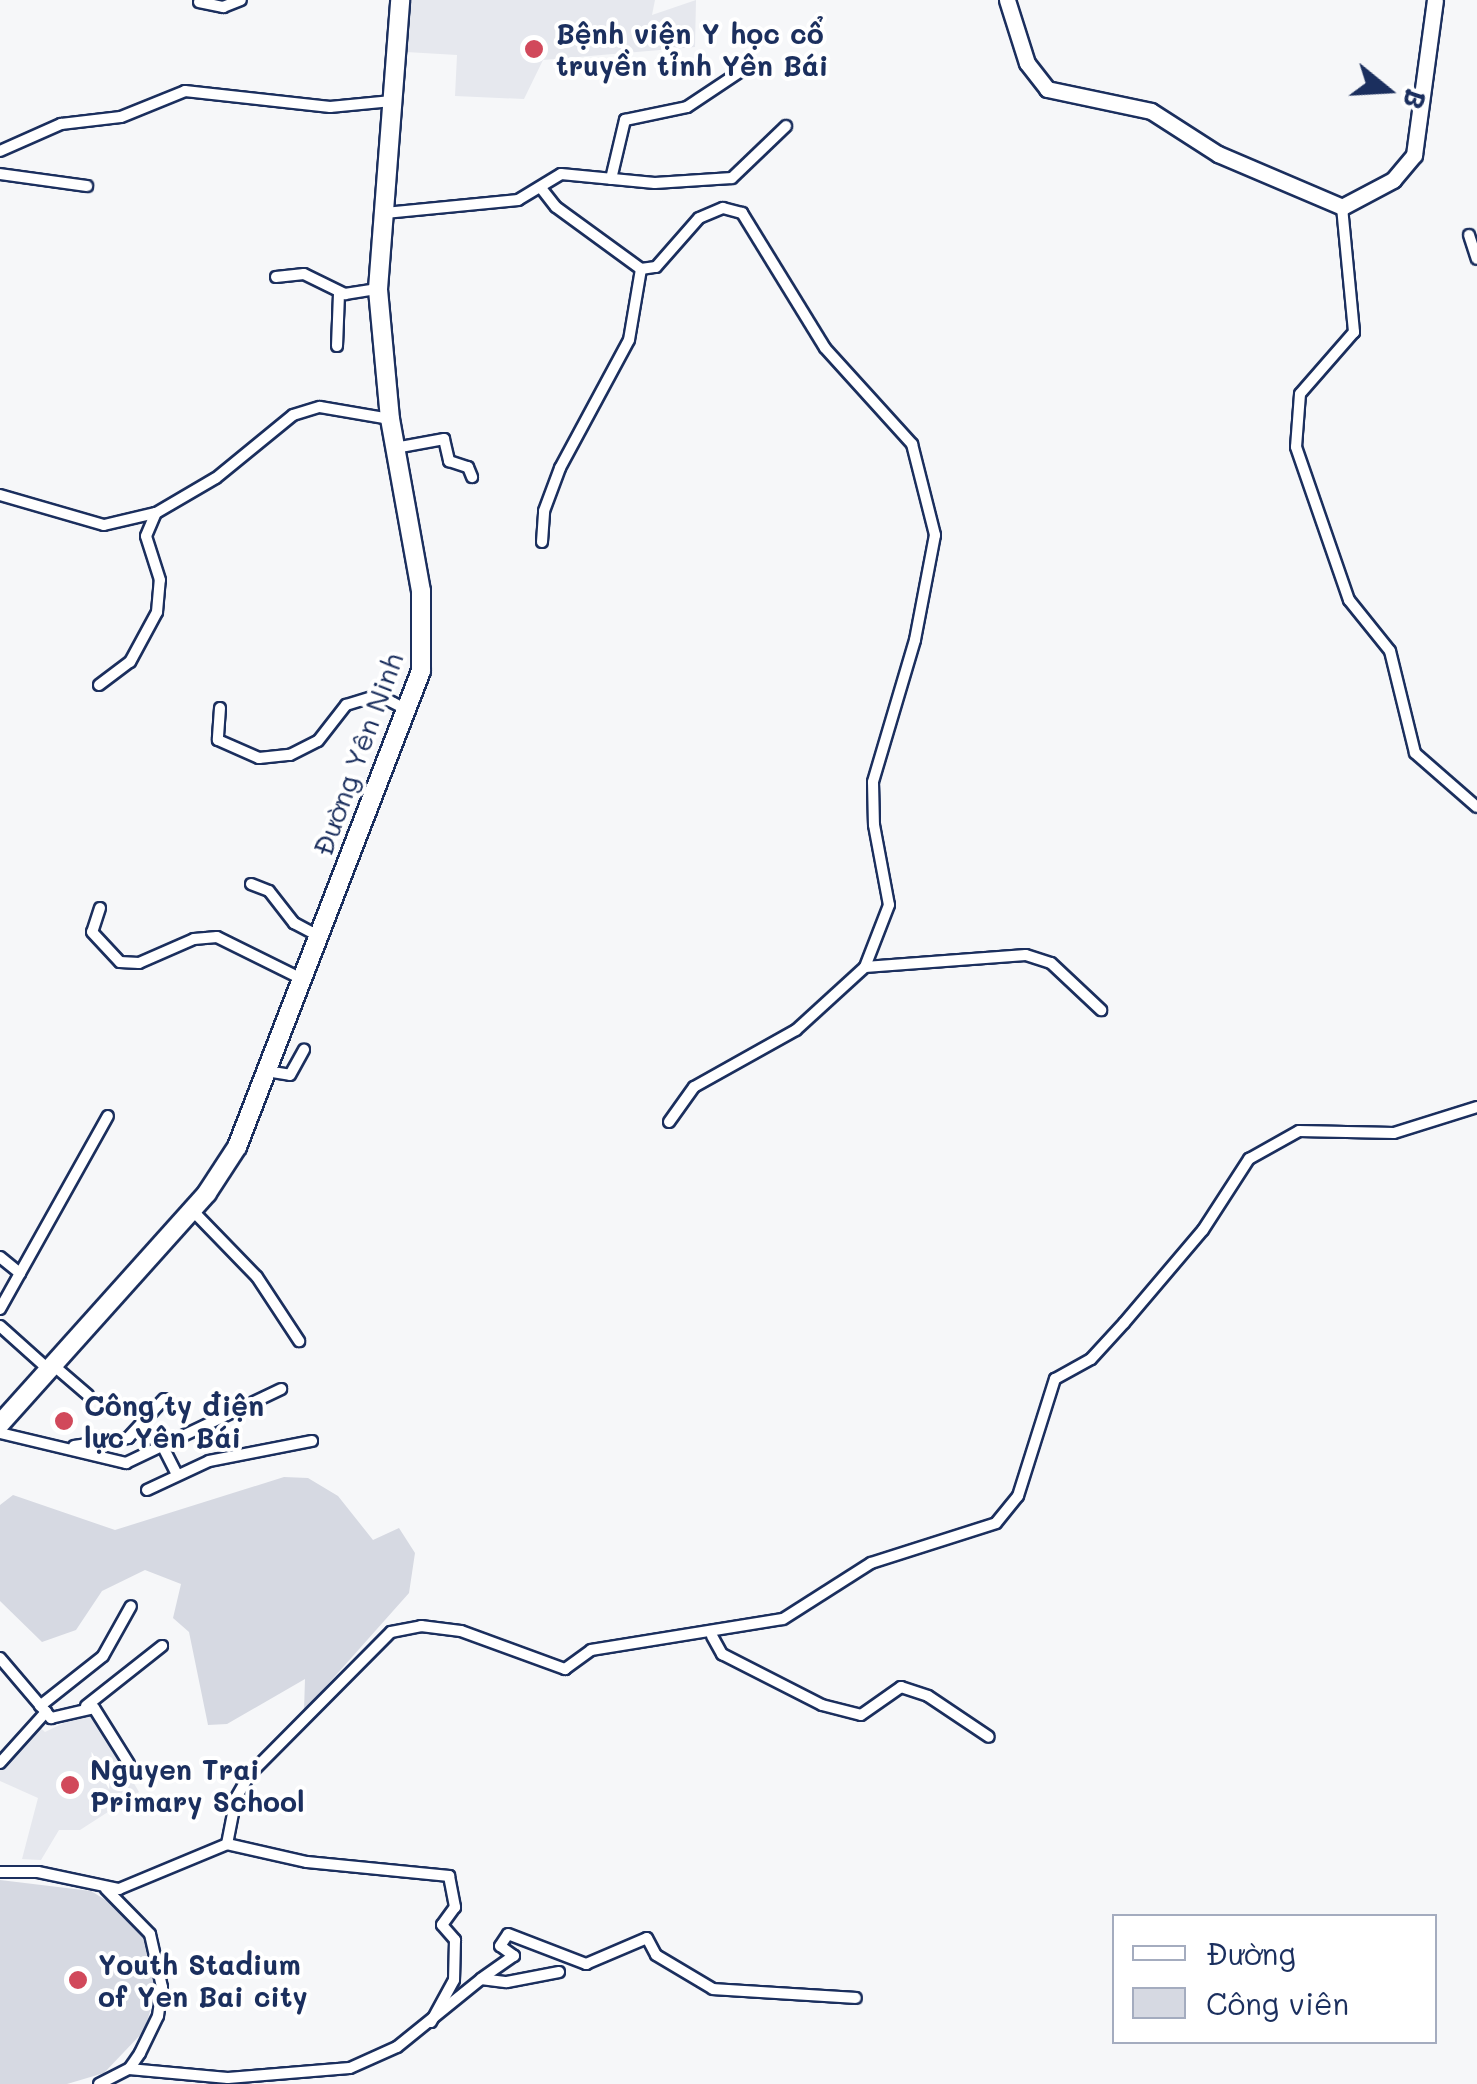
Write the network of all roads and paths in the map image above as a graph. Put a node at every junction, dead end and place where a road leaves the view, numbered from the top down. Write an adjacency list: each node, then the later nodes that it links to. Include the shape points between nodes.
1 (242, 0): 5 (street, via 223,7)
2 (400, 0): 7 (main road, Đường Yên Ninh)
3 (1007, 0): 14 (street, via 1027,63 1046,89 1151,112 1218,154)
4 (1435, 0): 14 (street, via 1408,166)
5 (199, 2)
6 (747, 67): 11 (street, via 687,106 625,120)
7 (392, 101): 9 (street, via 330,107 185,91 121,117 61,124); 15 (main road, Đường Yên Ninh)
8 (786, 126): 11 (street, via 732,178)
9 (0, 151)
10 (0, 174): 12 (street)
11 (611, 179): 13 (street, via 557,175)
12 (87, 186)
13 (541, 188): 15 (street, via 510,202); 18 (street, via 556,207)
14 (1342, 206): 32 (street, via 1354,324 1334,360 1300,394 1296,447 1349,600 1390,651 1415,753)
15 (385, 213): 20 (main road, Đường Yên Ninh)
16 (1469, 235): 17 (street)
17 (1477, 258)
18 (641, 269): 28 (street, via 629,340 560,468 544,511); 36 (street, via 656,266 699,218 723,208 742,213 824,348 912,444 929,498 934,548 874,782 874,825 889,905)
19 (276, 277): 21 (street, via 304,274)
20 (378, 289): 21 (street); 23 (main road, Đường Yên Ninh)
21 (339, 293): 22 (street)
22 (337, 346)
23 (390, 419): 24 (main road, Đường Yên Ninh); 27 (street, via 320,407 293,415 216,478)
24 (395, 448): 25 (street, via 444,439 449,461 468,466); 31 (main road, Đường Yên Ninh, via 425,632 421,670)
25 (472, 476)
26 (0, 495): 27 (street, via 104,525)
27 (156, 513): 29 (street, via 146,536 160,605 130,662)
28 (542, 542)
29 (99, 685)
30 (220, 708): 31 (street, via 218,740 258,758 290,755 318,740 346,705 378,695)
31 (405, 709): 35 (main road, Đường Yên Ninh)
32 (1477, 806)
33 (251, 884): 35 (street)
34 (100, 908): 37 (street, via 92,932 120,962 140,963 194,939 218,936)
35 (318, 936): 37 (main road, Đường Yên Ninh)
36 (866, 967): 38 (street, via 1026,955 1051,963); 43 (street, via 796,1030 694,1087)
37 (300, 978): 40 (main road, Đường Yên Ninh)
38 (1100, 1010)
39 (304, 1050): 40 (street, via 290,1075)
40 (266, 1071): 44 (main road, Đường Yên Ninh, via 237,1147)
41 (1477, 1108): 62 (street, via 1394,1133 1299,1131 1250,1158 1203,1230 1124,1323 1091,1359 1055,1379 1018,1496 1004,1518 871,1563 784,1619)
42 (108, 1116): 46 (street)
43 (669, 1122)
44 (192, 1210): 49 (street, via 257,1277); 50 (main road, Đường Yên Ninh)
45 (0, 1256): 46 (street)
46 (20, 1273): 47 (street)
47 (0, 1310)
48 (0, 1326): 50 (street)
49 (299, 1341)
50 (51, 1368): 52 (street); 54 (main road, Đường Yên Ninh)
51 (281, 1390): 58 (street)
52 (88, 1395)
53 (164, 1399): 57 (street, via 128,1438 94,1448)
54 (0, 1424)
55 (0, 1433): 57 (street)
56 (312, 1441): 59 (street)
57 (48, 1445): 58 (street, via 126,1463)
58 (162, 1445): 59 (street)
59 (177, 1474): 60 (street)
60 (147, 1490)
61 (131, 1606): 66 (street, via 104,1656)
62 (712, 1636): 67 (street, via 722,1654 822,1704 862,1715 901,1687 928,1696); 70 (street, via 591,1650 565,1669 460,1631 421,1626 391,1632 250,1774 236,1798)
63 (162, 1646): 65 (street)
64 (0, 1658): 66 (street)
65 (86, 1706): 66 (street, via 60,1720); 69 (street, via 97,1711)
66 (43, 1709): 68 (street)
67 (989, 1738)
68 (0, 1763)
69 (129, 1764)
70 (227, 1844): 72 (street, via 131,1886); 76 (street, via 321,1864 449,1876 455,1907 442,1926 456,1940 454,1980)
71 (0, 1872): 72 (street, via 38,1872)
72 (106, 1889): 78 (street, via 150,1934 160,1960 158,2016)
73 (559, 1972): 74 (street, via 507,1982)
74 (481, 1979): 75 (street, via 514,1956 500,1946 508,1934 586,1964 647,1938 656,1955 714,1988); 76 (street)
75 (856, 1998)
76 (431, 2022): 77 (street)
77 (350, 2068): 78 (street, via 228,2078); 80 (street)
78 (129, 2069): 79 (street)
79 (99, 2084)
80 (351, 2084)

